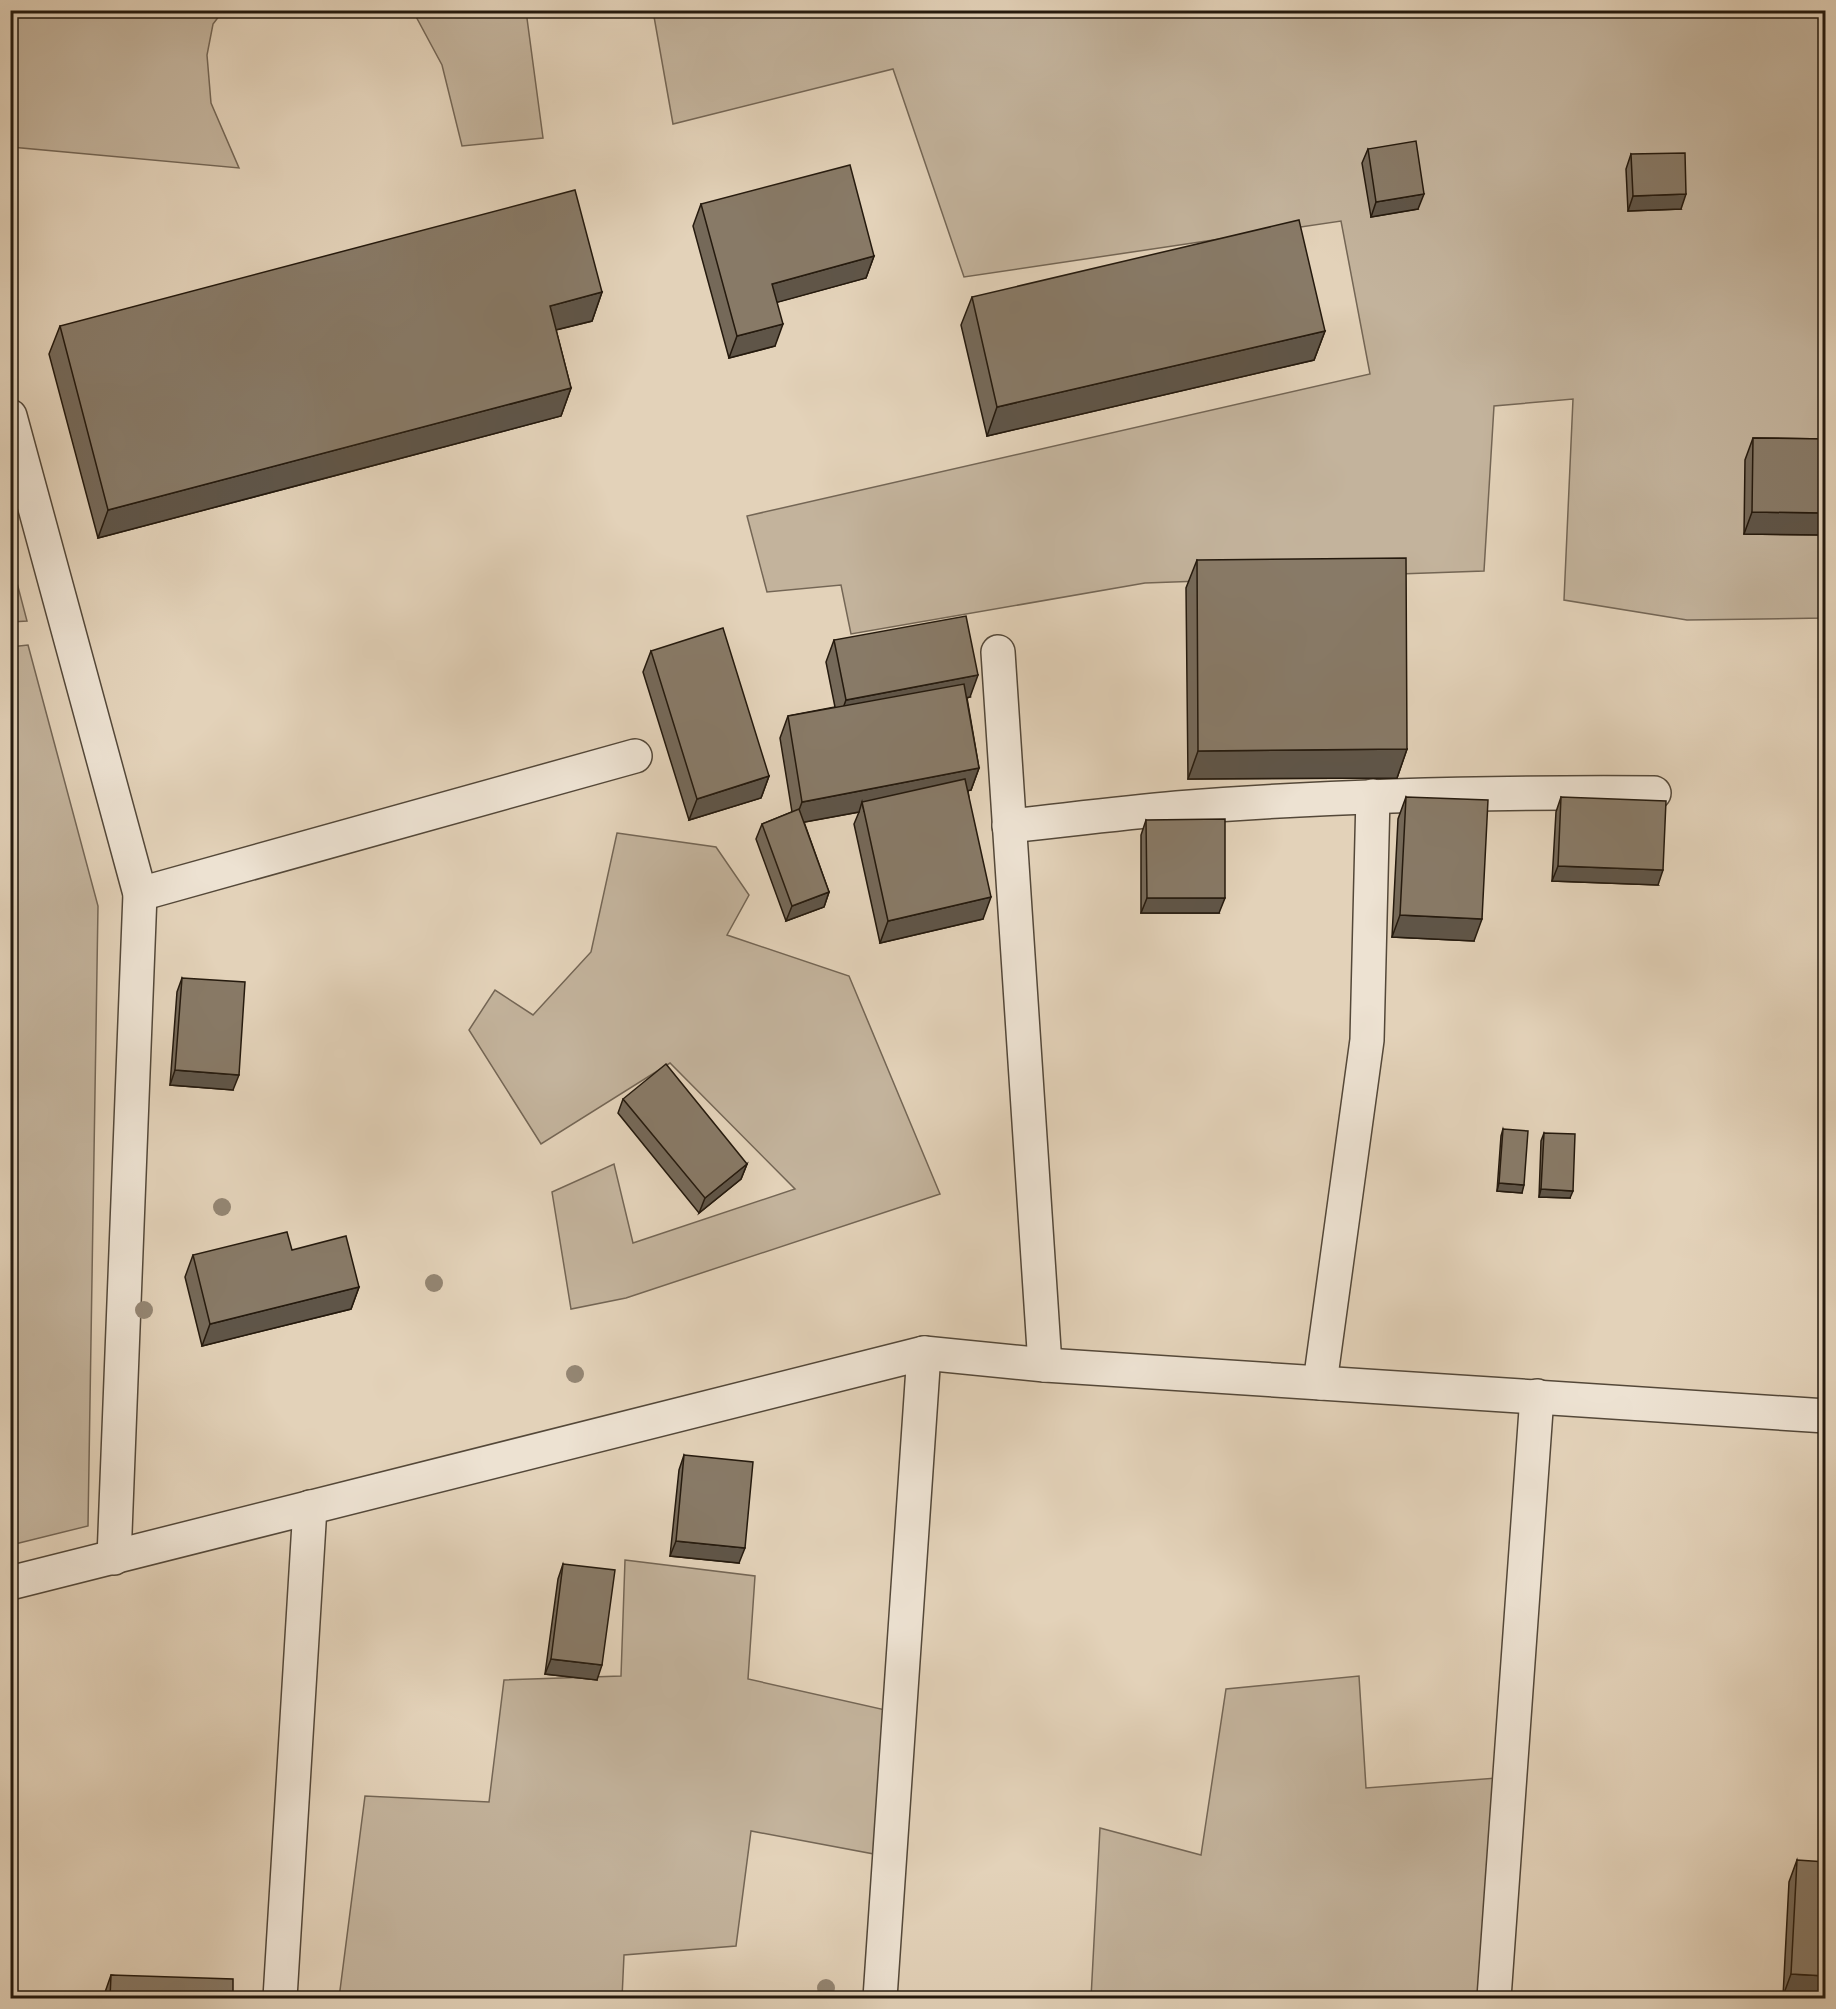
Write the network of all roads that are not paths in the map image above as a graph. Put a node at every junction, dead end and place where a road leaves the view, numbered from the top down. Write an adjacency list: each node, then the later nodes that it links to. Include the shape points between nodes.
1 (10, 416): 7 (street)
2 (998, 652): 6 (street)
3 (635, 756): 7 (street)
4 (1654, 793): 5 (street)
5 (1373, 796): 6 (street, via 1177,808); 10 (street, via 1367,1040)
6 (1009, 826): 9 (street)
7 (140, 894): 14 (street)
8 (924, 1353): 9 (street); 13 (street); 17 (street)
9 (1046, 1365): 10 (street)
10 (1320, 1383): 11 (street)
11 (1537, 1396): 12 (street); 18 (street)
12 (1826, 1416)
13 (310, 1507): 14 (street); 16 (street)
14 (114, 1558): 15 (street)
15 (10, 1583)
16 (280, 1998)
17 (880, 1998)
18 (1494, 1998)

